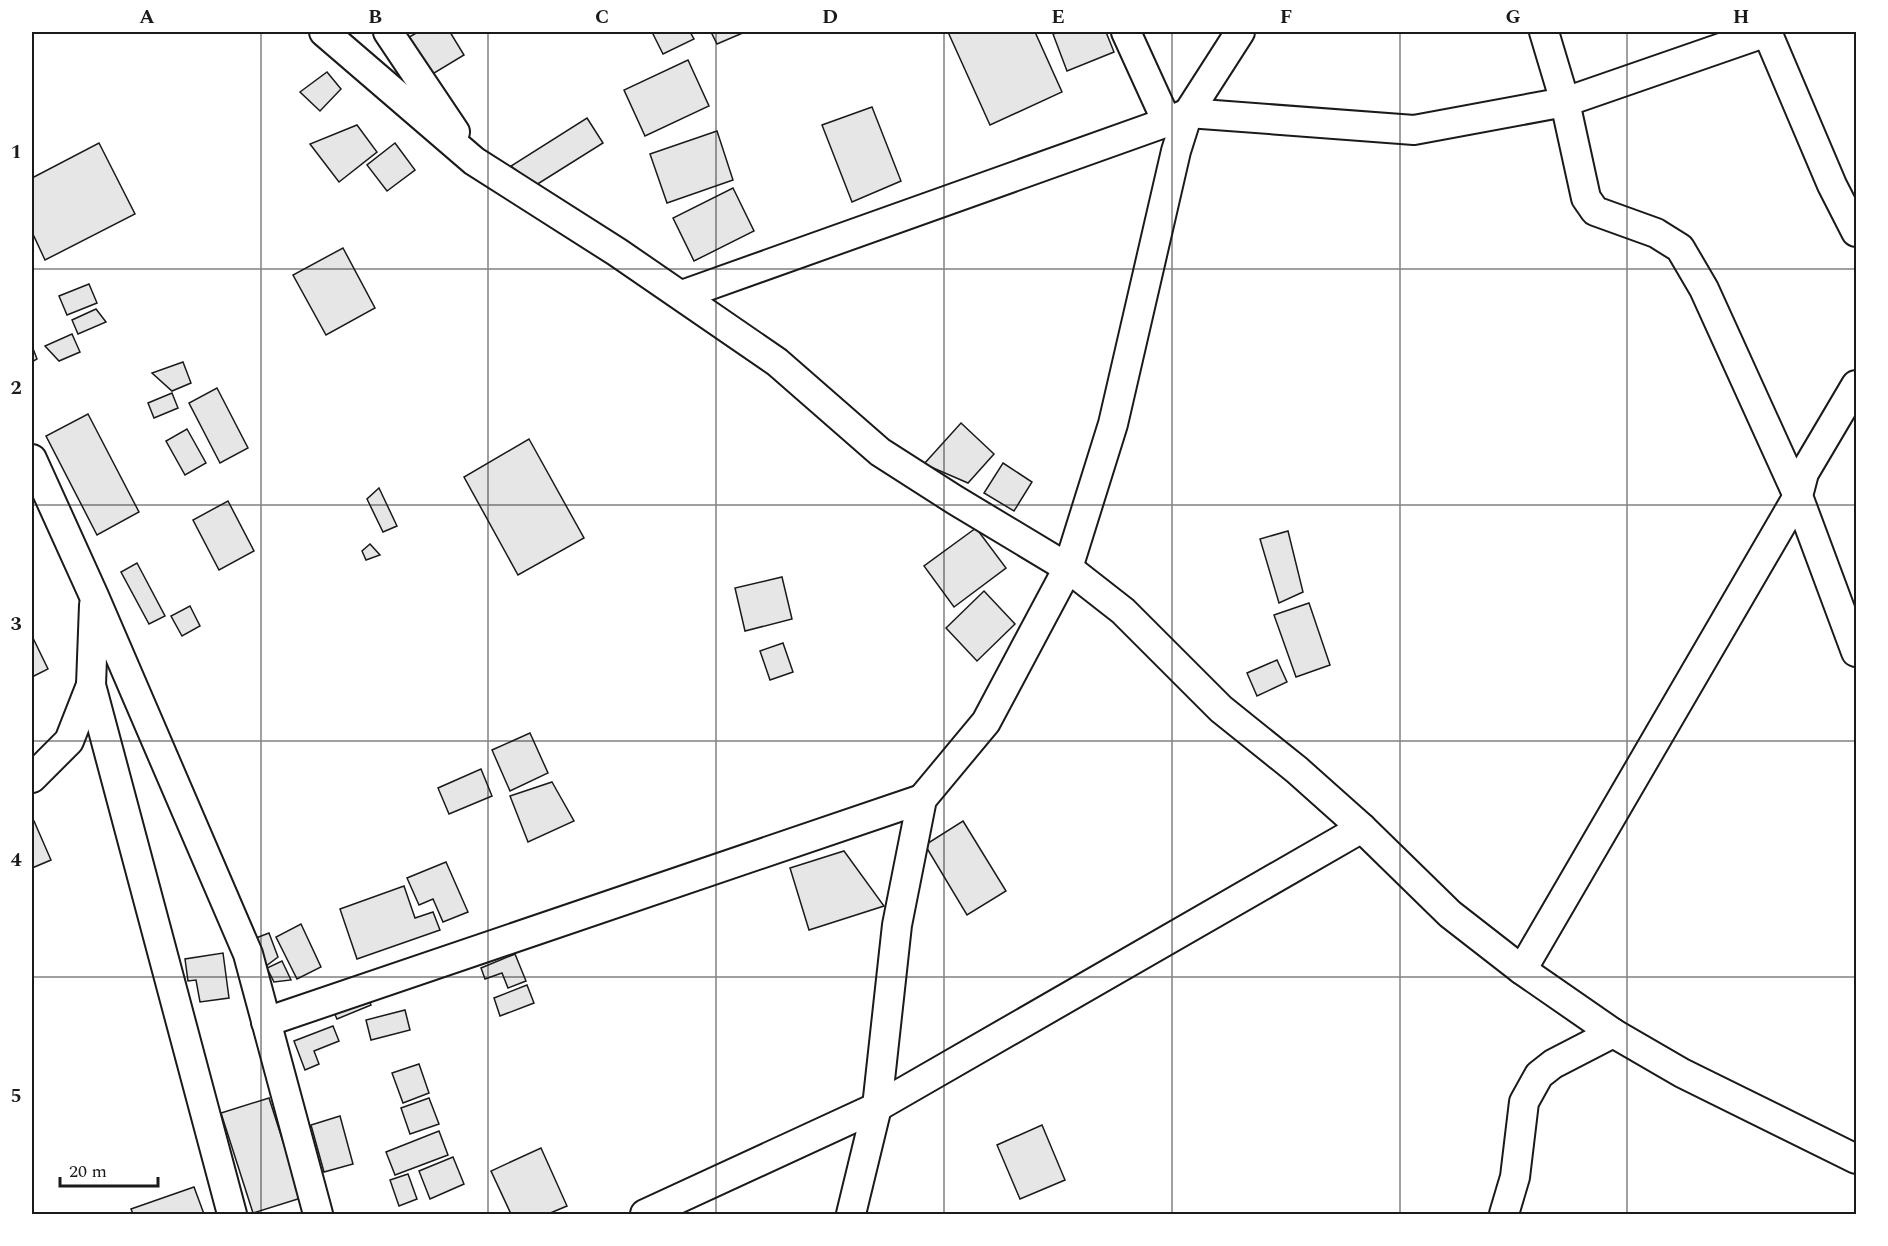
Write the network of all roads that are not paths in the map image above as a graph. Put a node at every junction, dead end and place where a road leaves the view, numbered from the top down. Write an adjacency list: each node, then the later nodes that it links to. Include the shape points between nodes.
1 (324, 32): 9 (street)
2 (390, 32): 9 (street)
3 (1126, 32): 8 (street)
4 (1240, 32): 8 (street)
5 (1544, 32): 7 (street)
6 (1767, 32): 7 (street); 10 (street, via 1832,185)
7 (1565, 102): 8 (street, via 1414,129); 14 (street, via 1586,198 1595,211 1656,233 1680,248 1704,289)
8 (1178, 117): 11 (street); 15 (street, via 1176,151 1113,424)
9 (474, 161): 11 (street)
10 (1857, 232)
11 (682, 295): 15 (street, via 777,362 880,452)
12 (1857, 385): 14 (street, via 1803,473)
13 (32, 459): 16 (street)
14 (1798, 496): 17 (street); 22 (street)
15 (1068, 568): 20 (street, via 986,722); 21 (street, via 1123,610 1221,709 1298,770)
16 (94, 596): 18 (street); 23 (street, via 248,954)
17 (1853, 634)
18 (91, 685): 19 (street, via 69,741); 27 (street)
19 (32, 778)
20 (922, 799): 23 (street); 25 (street, via 897,925)
21 (1362, 828): 22 (street, via 1450,914); 25 (street)
22 (1522, 970): 24 (street)
23 (266, 1022): 28 (street)
24 (1612, 1032): 26 (street, via 1682,1073); 31 (street, via 1539,1075 1524,1102 1515,1177)
25 (878, 1107): 29 (street); 30 (street)
26 (1857, 1159)
27 (232, 1215)
28 (318, 1215)
29 (645, 1215)
30 (851, 1215)
31 (1504, 1215)

